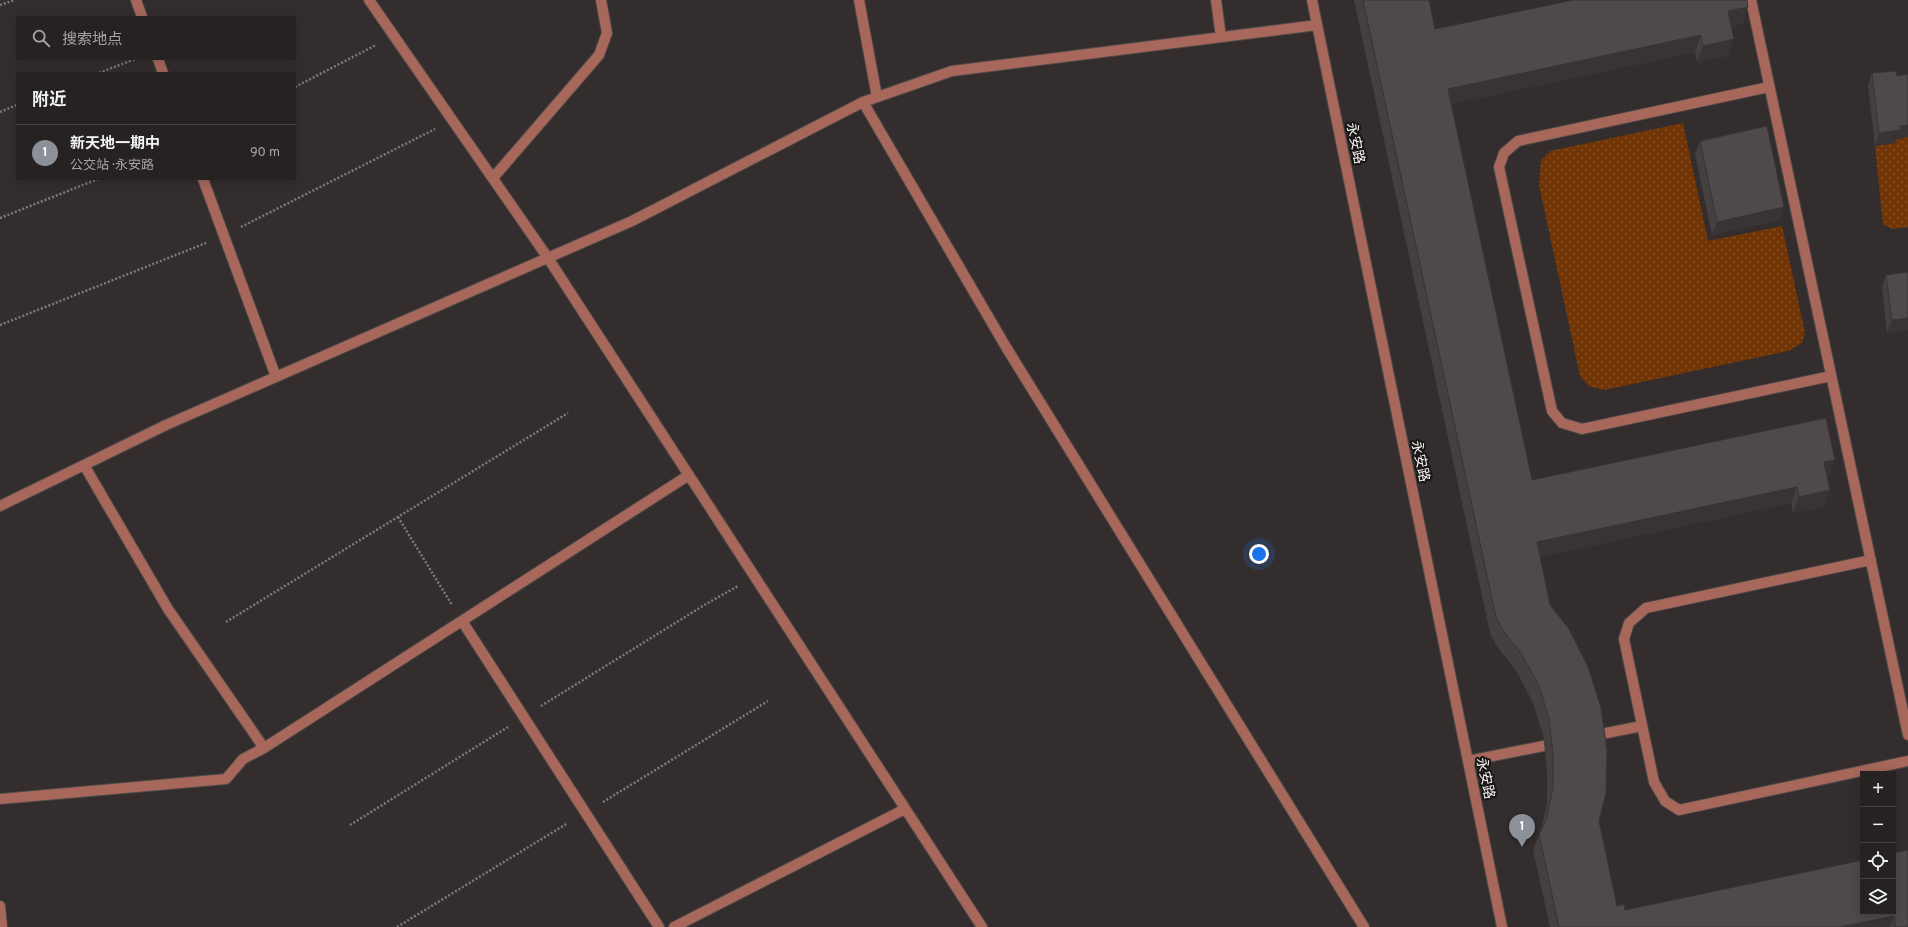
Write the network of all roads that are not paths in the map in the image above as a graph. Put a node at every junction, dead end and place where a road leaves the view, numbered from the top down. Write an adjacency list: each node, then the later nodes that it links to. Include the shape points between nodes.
1 (136, 0): 8 (street)
2 (369, 0): 16 (street)
3 (601, 0): 16 (street, via 607,33 599,55)
4 (859, 0): 14 (street)
5 (1216, 0): 10 (street)
6 (1312, 0): 9 (street, 永安路)
7 (1750, 0): 13 (street)
8 (142, 16)
9 (1317, 24): 10 (street); 31 (street, 永安路)
10 (1221, 37): 14 (street, via 952,71)
11 (158, 60): 12 (street)
12 (163, 72)
13 (1769, 88): 19 (street); 19 (street, via 1518,141 1504,153 1499,167 1552,411 1562,422 1582,429)
14 (877, 97): 15 (street)
15 (863, 102): 18 (street, via 632,221); 40 (street, via 1006,347)
16 (493, 178): 18 (street)
17 (203, 180): 20 (street)
18 (548, 258): 20 (street); 22 (street)
19 (1831, 376): 24 (street)
20 (276, 377): 21 (street, via 166,425)
21 (84, 465): 23 (street); 30 (street, via 168,610)
22 (689, 475): 25 (street); 34 (street)
23 (0, 506)
24 (1870, 560): 26 (street, via 1646,608 1629,623 1624,639); 27 (street)
25 (462, 621): 30 (street); 37 (street)
26 (1642, 726): 28 (street); 32 (street, via 1654,782 1665,801 1679,810)
27 (1908, 735)
28 (1582, 738)
29 (1566, 741): 31 (street)
30 (264, 748): 33 (street, via 243,760 226,779)
31 (1468, 761): 41 (street, 永安路)
32 (1908, 761)
33 (0, 800)
34 (905, 810): 38 (street); 39 (street)
35 (0, 906): 36 (street)
36 (2, 927)
37 (660, 927)
38 (674, 927)
39 (982, 927)
40 (1364, 927)
41 (1502, 927)

